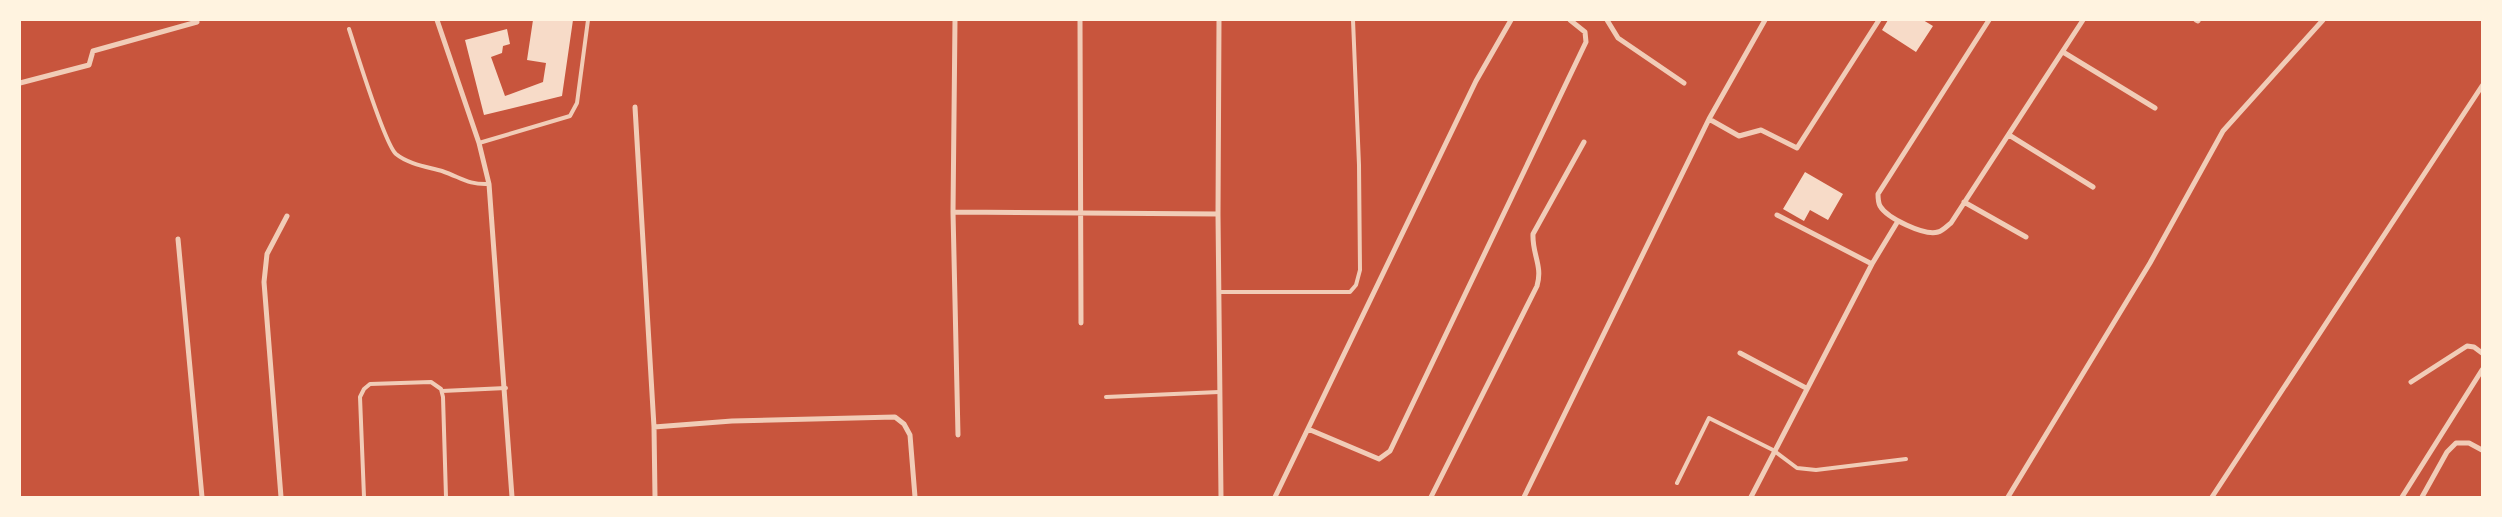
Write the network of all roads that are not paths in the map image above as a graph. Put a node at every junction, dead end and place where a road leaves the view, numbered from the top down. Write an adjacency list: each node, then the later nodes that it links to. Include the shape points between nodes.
1 (437, 20): 26 (street)
2 (588, 20): 26 (lane, via 577,103 570,116)
3 (955, 20): 30 (street)
4 (1080, 20): 31 (street)
5 (1219, 20): 32 (street)
6 (1353, 20): 39 (lane, via 1359,165 1360,270 1356,285 1350,292)
7 (1512, 20): 51 (street, via 1476,82)
8 (1570, 20): 51 (street, via 1586,32 1586,42 1390,451 1379,459)
9 (1607, 20): 19 (street, via 1618,38)
10 (1765, 20): 23 (street)
11 (1879, 20): 23 (street, via 1797,148 1761,130 1739,136)
12 (1988, 20): 35 (street, via 1878,194 1879,204)
13 (2083, 20): 17 (street)
14 (2323, 20): 69 (street, via 2223,131 2150,263)
15 (197, 22): 18 (street, via 92,51 89,65)
16 (349, 29): 27 (lane, via 385,135 394,152 403,159 450,174 472,185)
17 (2063, 52): 22 (street); 24 (street)
18 (20, 83)
19 (1684, 84)
20 (2482, 86): 70 (street)
21 (635, 108): 50 (street)
22 (2155, 108)
23 (1709, 118): 67 (street)
24 (2009, 135): 28 (street); 29 (street)
25 (1584, 142): 66 (street, via 1533,234 1532,245 1540,275 1537,286)
26 (479, 143): 27 (street)
27 (490, 184): 45 (street)
28 (2093, 187)
29 (1964, 202): 35 (street, via 1951,223 1940,232 1927,232); 36 (street)
30 (953, 212): 31 (street); 52 (street)
31 (1081, 212): 32 (street); 40 (street)
32 (1218, 214): 39 (street)
33 (287, 216): 58 (street, via 267,254 264,282)
34 (1777, 216): 38 (street)
35 (1898, 221): 38 (street)
36 (2026, 237)
37 (178, 239): 57 (street)
38 (1872, 264): 46 (street)
39 (1220, 292): 48 (street)
40 (1081, 323)
41 (1740, 353): 46 (street)
42 (2482, 353): 44 (street, via 2467,346)
43 (2482, 370): 71 (street)
44 (2411, 382)
45 (506, 388): 47 (lane); 61 (street)
46 (1806, 388): 53 (street)
47 (442, 392): 59 (lane, via 431,382 370,384 364,389 360,397); 60 (lane)
48 (1219, 392): 49 (lane); 64 (street)
49 (1106, 397)
50 (654, 427): 62 (street); 63 (street, via 732,421 895,417 910,435)
51 (1308, 429): 65 (street)
52 (958, 435)
53 (1773, 450): 55 (lane, via 1797,468 1816,470); 56 (lane, via 1709,418); 68 (street)
54 (2482, 450): 72 (street, via 2469,443 2456,443 2447,452)
55 (1906, 459)
56 (1677, 483)
57 (202, 497)
58 (281, 497)
59 (364, 497)
60 (446, 497)
61 (512, 497)
62 (655, 497)
63 (915, 497)
64 (1222, 497)
65 (1275, 497)
66 (1431, 497)
67 (1524, 497)
68 (1750, 497)
69 (2008, 497)
70 (2212, 497)
71 (2402, 497)
72 (2422, 497)

